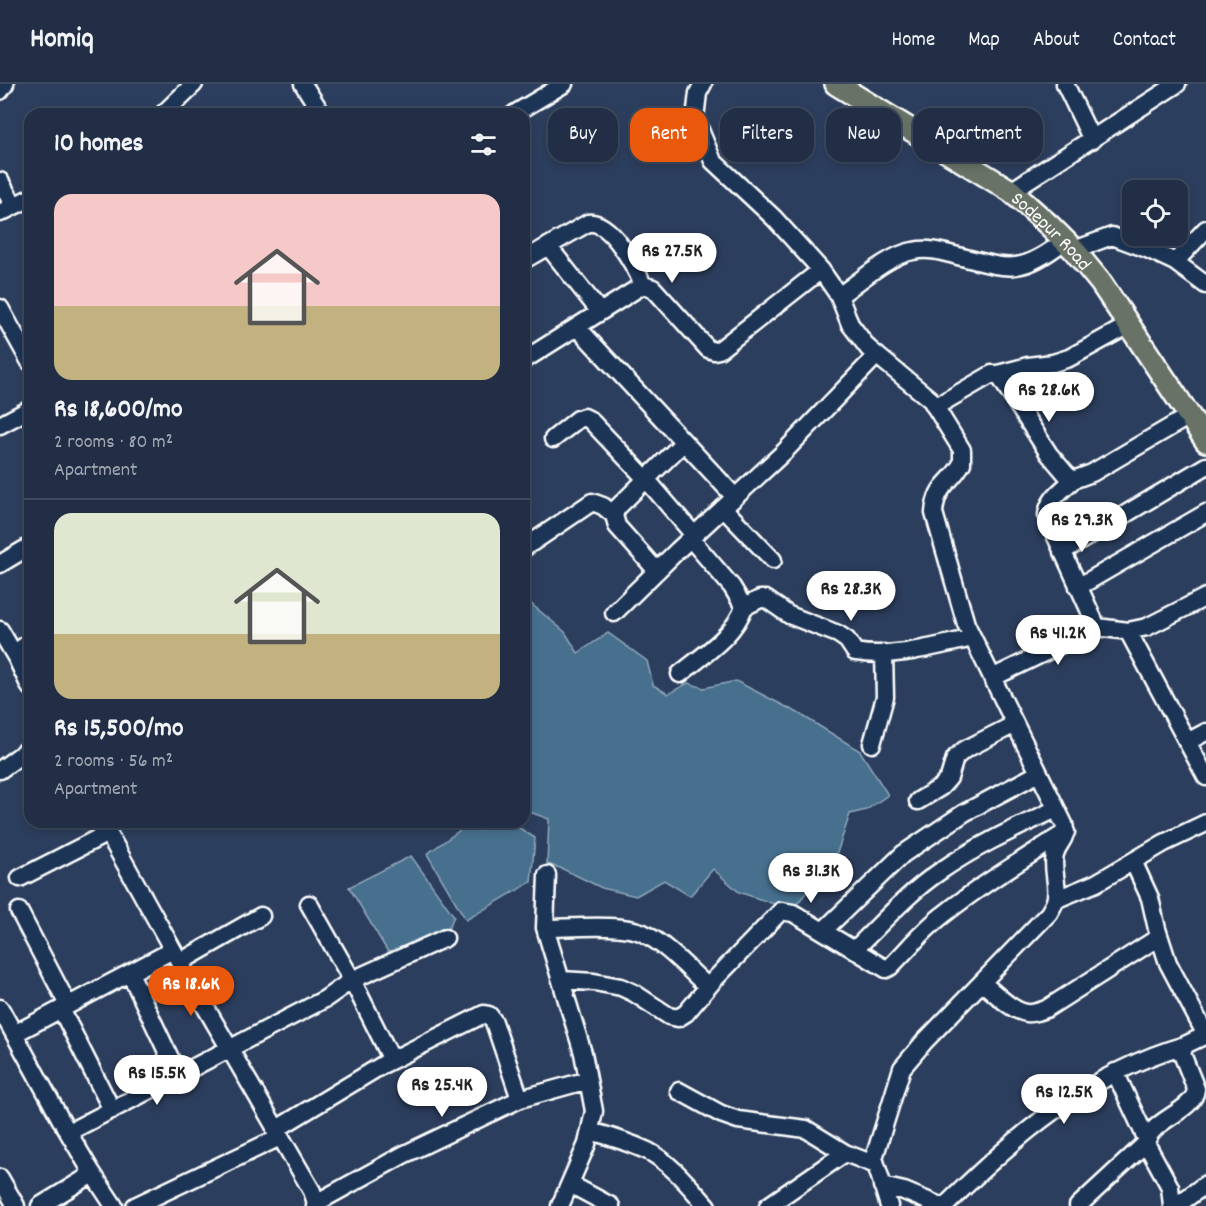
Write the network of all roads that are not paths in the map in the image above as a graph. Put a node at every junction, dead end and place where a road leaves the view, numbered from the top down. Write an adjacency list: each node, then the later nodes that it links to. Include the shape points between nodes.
1 (5, 84): 9 (street)
2 (194, 84): 10 (street)
3 (303, 84): 11 (street)
4 (564, 84): 12 (street)
5 (703, 84): 23 (street, via 695,118 713,161 774,218)
6 (836, 84): 15 (main road, Sodepur Road)
7 (1065, 84): 13 (street)
8 (1177, 84): 13 (street)
9 (0, 91)
10 (169, 108)
11 (318, 108)
12 (524, 108)
13 (1092, 140): 15 (street)
14 (0, 181): 17 (street)
15 (1011, 191): 19 (main road, Sodepur Road)
16 (24, 201): 17 (street)
17 (7, 210)
18 (1206, 229): 22 (street)
19 (1069, 245): 22 (street, via 1112,236); 26 (street, via 1010,268 933,249 910,251); 29 (main road, Sodepur Road)
20 (548, 246): 21 (street); 24 (street, via 595,222 619,244); 28 (street)
21 (530, 256)
22 (1175, 262): 25 (street)
23 (821, 270): 24 (street, via 730,344 714,351 653,288); 26 (street)
24 (643, 285): 28 (street)
25 (1206, 285)
26 (838, 296): 32 (street, via 850,324)
27 (0, 308): 31 (street)
28 (600, 312): 30 (street)
29 (1129, 325): 34 (street, via 1069,358); 37 (main road, Sodepur Road)
30 (577, 327): 33 (street); 41 (street)
31 (24, 351)
32 (877, 355): 35 (street); 45 (street)
33 (530, 356)
34 (998, 374): 35 (street); 44 (street, via 1048,454)
35 (935, 407): 62 (street, via 962,450 962,463 939,490 934,513)
36 (24, 413): 38 (street)
37 (1189, 416): 40 (main road, Sodepur Road); 44 (street, via 1092,473)
38 (0, 425)
39 (554, 439): 43 (street, via 584,417)
40 (1206, 441)
41 (684, 442): 43 (street); 45 (street)
42 (1206, 466): 51 (street)
43 (647, 480): 47 (street); 48 (street)
44 (1073, 480): 51 (street, via 1047,508)
45 (729, 503): 48 (street); 52 (street)
46 (1206, 513): 55 (street)
47 (614, 515): 49 (street, via 592,502); 54 (street, via 617,526)
48 (692, 537): 54 (street); 57 (street)
49 (530, 544)
50 (24, 550): 53 (street)
51 (1062, 552): 55 (street)
52 (772, 560)
53 (0, 564)
54 (657, 571): 58 (street)
55 (1078, 587): 60 (street)
56 (1206, 597): 61 (street, via 1147,627)
57 (744, 607): 64 (street, via 766,598 789,615 838,634 855,652); 67 (street, via 722,639)
58 (614, 614)
59 (0, 630): 65 (street)
60 (1093, 630): 61 (street); 68 (street)
61 (1128, 631): 71 (street)
62 (973, 638): 64 (street); 68 (street)
63 (24, 646): 65 (street)
64 (884, 653): 72 (street, via 885,697)
65 (17, 659): 66 (street)
66 (24, 674)
67 (680, 674)
68 (992, 678): 69 (street)
69 (1015, 724): 75 (street); 77 (street, via 964,750 955,758 942,787)
70 (1206, 732): 71 (street)
71 (1187, 742): 76 (street)
72 (872, 744)
73 (24, 752): 74 (street)
74 (0, 770)
75 (1039, 773): 78 (street); 91 (street, via 964,813 903,854)
76 (1206, 777)
77 (918, 801)
78 (1056, 809): 82 (street); 94 (street, via 993,838 937,873)
79 (1206, 823): 83 (street)
80 (103, 828): 85 (street)
81 (106, 828): 95 (street)
82 (1066, 832): 86 (street, via 1054,863); 94 (street, via 941,916 890,967 881,968)
83 (1133, 861): 86 (street, via 1096,883); 92 (street, via 1150,898)
84 (547, 875): 90 (street)
85 (20, 878)
86 (1056, 899): 99 (street, via 1049,913)
87 (309, 904): 98 (street)
88 (19, 911): 101 (street)
89 (261, 916): 95 (street)
90 (545, 928): 97 (street); 100 (street, via 624,928 642,932)
91 (823, 932): 94 (street); 100 (street, via 793,913 781,911)
92 (1159, 937): 99 (street, via 1035,1013 1014,1008); 104 (street, via 1168,963)
93 (445, 938): 98 (street)
94 (854, 950)
95 (176, 956): 96 (street); 106 (street)
96 (130, 973): 101 (street); 109 (street)
97 (561, 980): 100 (street, via 621,987 678,1018); 110 (street)
98 (352, 981): 106 (street); 107 (street)
99 (982, 983): 119 (street, via 902,1068 874,1158)
100 (708, 987)
101 (65, 1007): 103 (street); 113 (street)
102 (0, 1008): 103 (street)
103 (14, 1034): 115 (street)
104 (1206, 1035): 105 (street)
105 (1185, 1045): 108 (street); 117 (street, via 1182,1054 1196,1094 1152,1131)
106 (229, 1048): 109 (street); 116 (street)
107 (392, 1060): 112 (street, via 484,1014 494,1022); 116 (street)
108 (1115, 1072): 117 (street); 136 (street, via 1085,1088 1006,1148)
109 (178, 1075): 113 (street)
110 (588, 1080): 112 (street); 114 (street, via 594,1111)
111 (680, 1091): 118 (street, via 738,1120 807,1130)
112 (520, 1099): 125 (street, via 403,1155)
113 (112, 1110): 115 (street)
114 (590, 1131): 122 (street); 133 (street, via 649,1152)
115 (69, 1132): 120 (street)
116 (278, 1134): 125 (street, via 312,1191); 130 (street)
117 (1146, 1142): 137 (street); 138 (street, via 1170,1187)
118 (845, 1152): 119 (street); 134 (street)
119 (876, 1165): 124 (street)
120 (91, 1171): 128 (street); 129 (street)
121 (0, 1178): 127 (street)
122 (570, 1184): 131 (street); 132 (street)
123 (1206, 1184): 138 (street)
124 (882, 1186): 126 (street); 135 (street)
125 (316, 1205)
126 (886, 1205)
127 (16, 1206)
128 (40, 1206)
129 (114, 1206)
130 (135, 1206)
131 (560, 1206)
132 (611, 1206)
133 (707, 1206)
134 (768, 1206)
135 (940, 1206)
136 (945, 1206)
137 (1078, 1206)
138 (1174, 1206)

